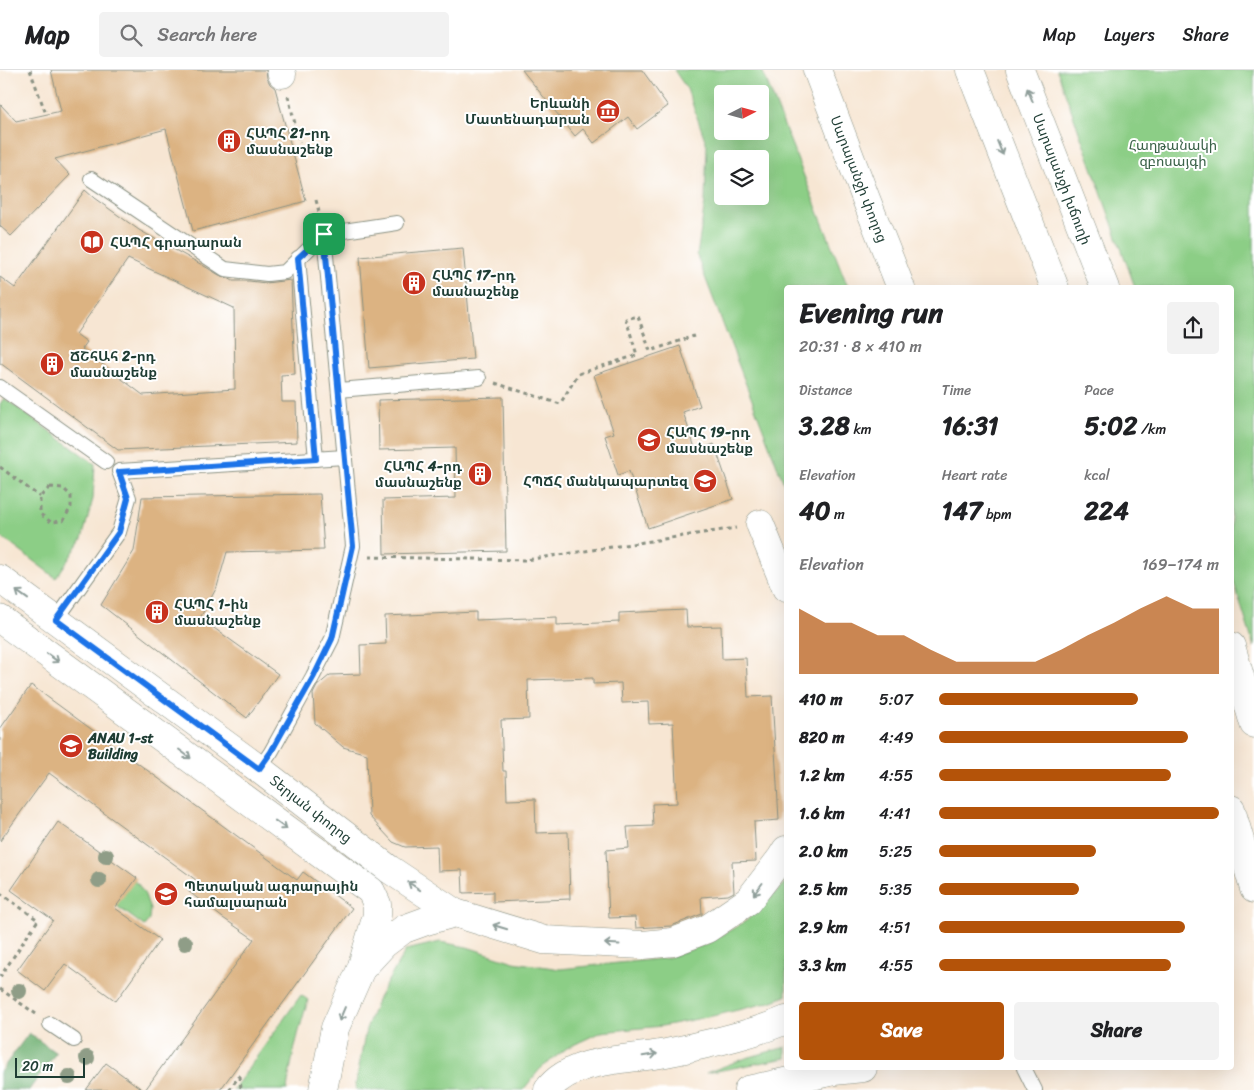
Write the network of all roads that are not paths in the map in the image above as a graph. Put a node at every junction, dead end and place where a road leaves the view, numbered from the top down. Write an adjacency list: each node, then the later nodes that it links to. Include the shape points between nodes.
1 (817, 70): 8 (main road, Սարալանջի փողոց)
2 (970, 70): 9 (main road, one-way to 9)
3 (1020, 70): 10 (main road, Սարալանջի խճուղի, one-way to 3)
4 (91, 179): 7 (lane, via 225,269 267,274 285,272)
5 (397, 223): 6 (lane)
6 (324, 234): 7 (lane); 13 (lane)
7 (298, 258): 15 (lane)
8 (900, 285)
9 (1054, 285)
10 (1104, 285)
11 (480, 378): 13 (lane)
12 (0, 387): 16 (lane)
13 (339, 390): 14 (lane)
14 (345, 457): 15 (lane); 24 (lane, via 353,546 332,639)
15 (316, 459): 21 (lane, via 119,472 128,498 119,532)
16 (106, 462)
17 (760, 524): 19 (main road)
18 (0, 579): 21 (main road, Տերյան փողոց, one-way to 18)
19 (784, 583)
20 (0, 619): 29 (main road, one-way to 29, via 371,891 378,915)
21 (56, 620): 24 (main road, Տերյան փողոց)
22 (1234, 656): 23 (main road)
23 (1254, 724)
24 (259, 769): 28 (main road, Տերյան փողոց, one-way to 24, via 389,869)
25 (1234, 820): 27 (main road)
26 (784, 853): 28 (main road, one-way to 28, via 748,901 707,929 673,942 643,945 544,940)
27 (1254, 889)
28 (455, 914): 29 (main road, via 404,930 384,944)
29 (361, 969): 36 (main road, one-way to 36, via 335,1028)
30 (784, 1021): 33 (main road, one-way to 30, via 704,1045)
31 (50, 1024): 32 (lane)
32 (74, 1040)
33 (602, 1062): 37 (main road, via 569,1072); 38 (main road, via 586,1082)
34 (848, 1070): 39 (main road)
35 (1025, 1070): 40 (lane)
36 (323, 1090)
37 (548, 1090)
38 (585, 1090)
39 (748, 1090)
40 (1035, 1090)

